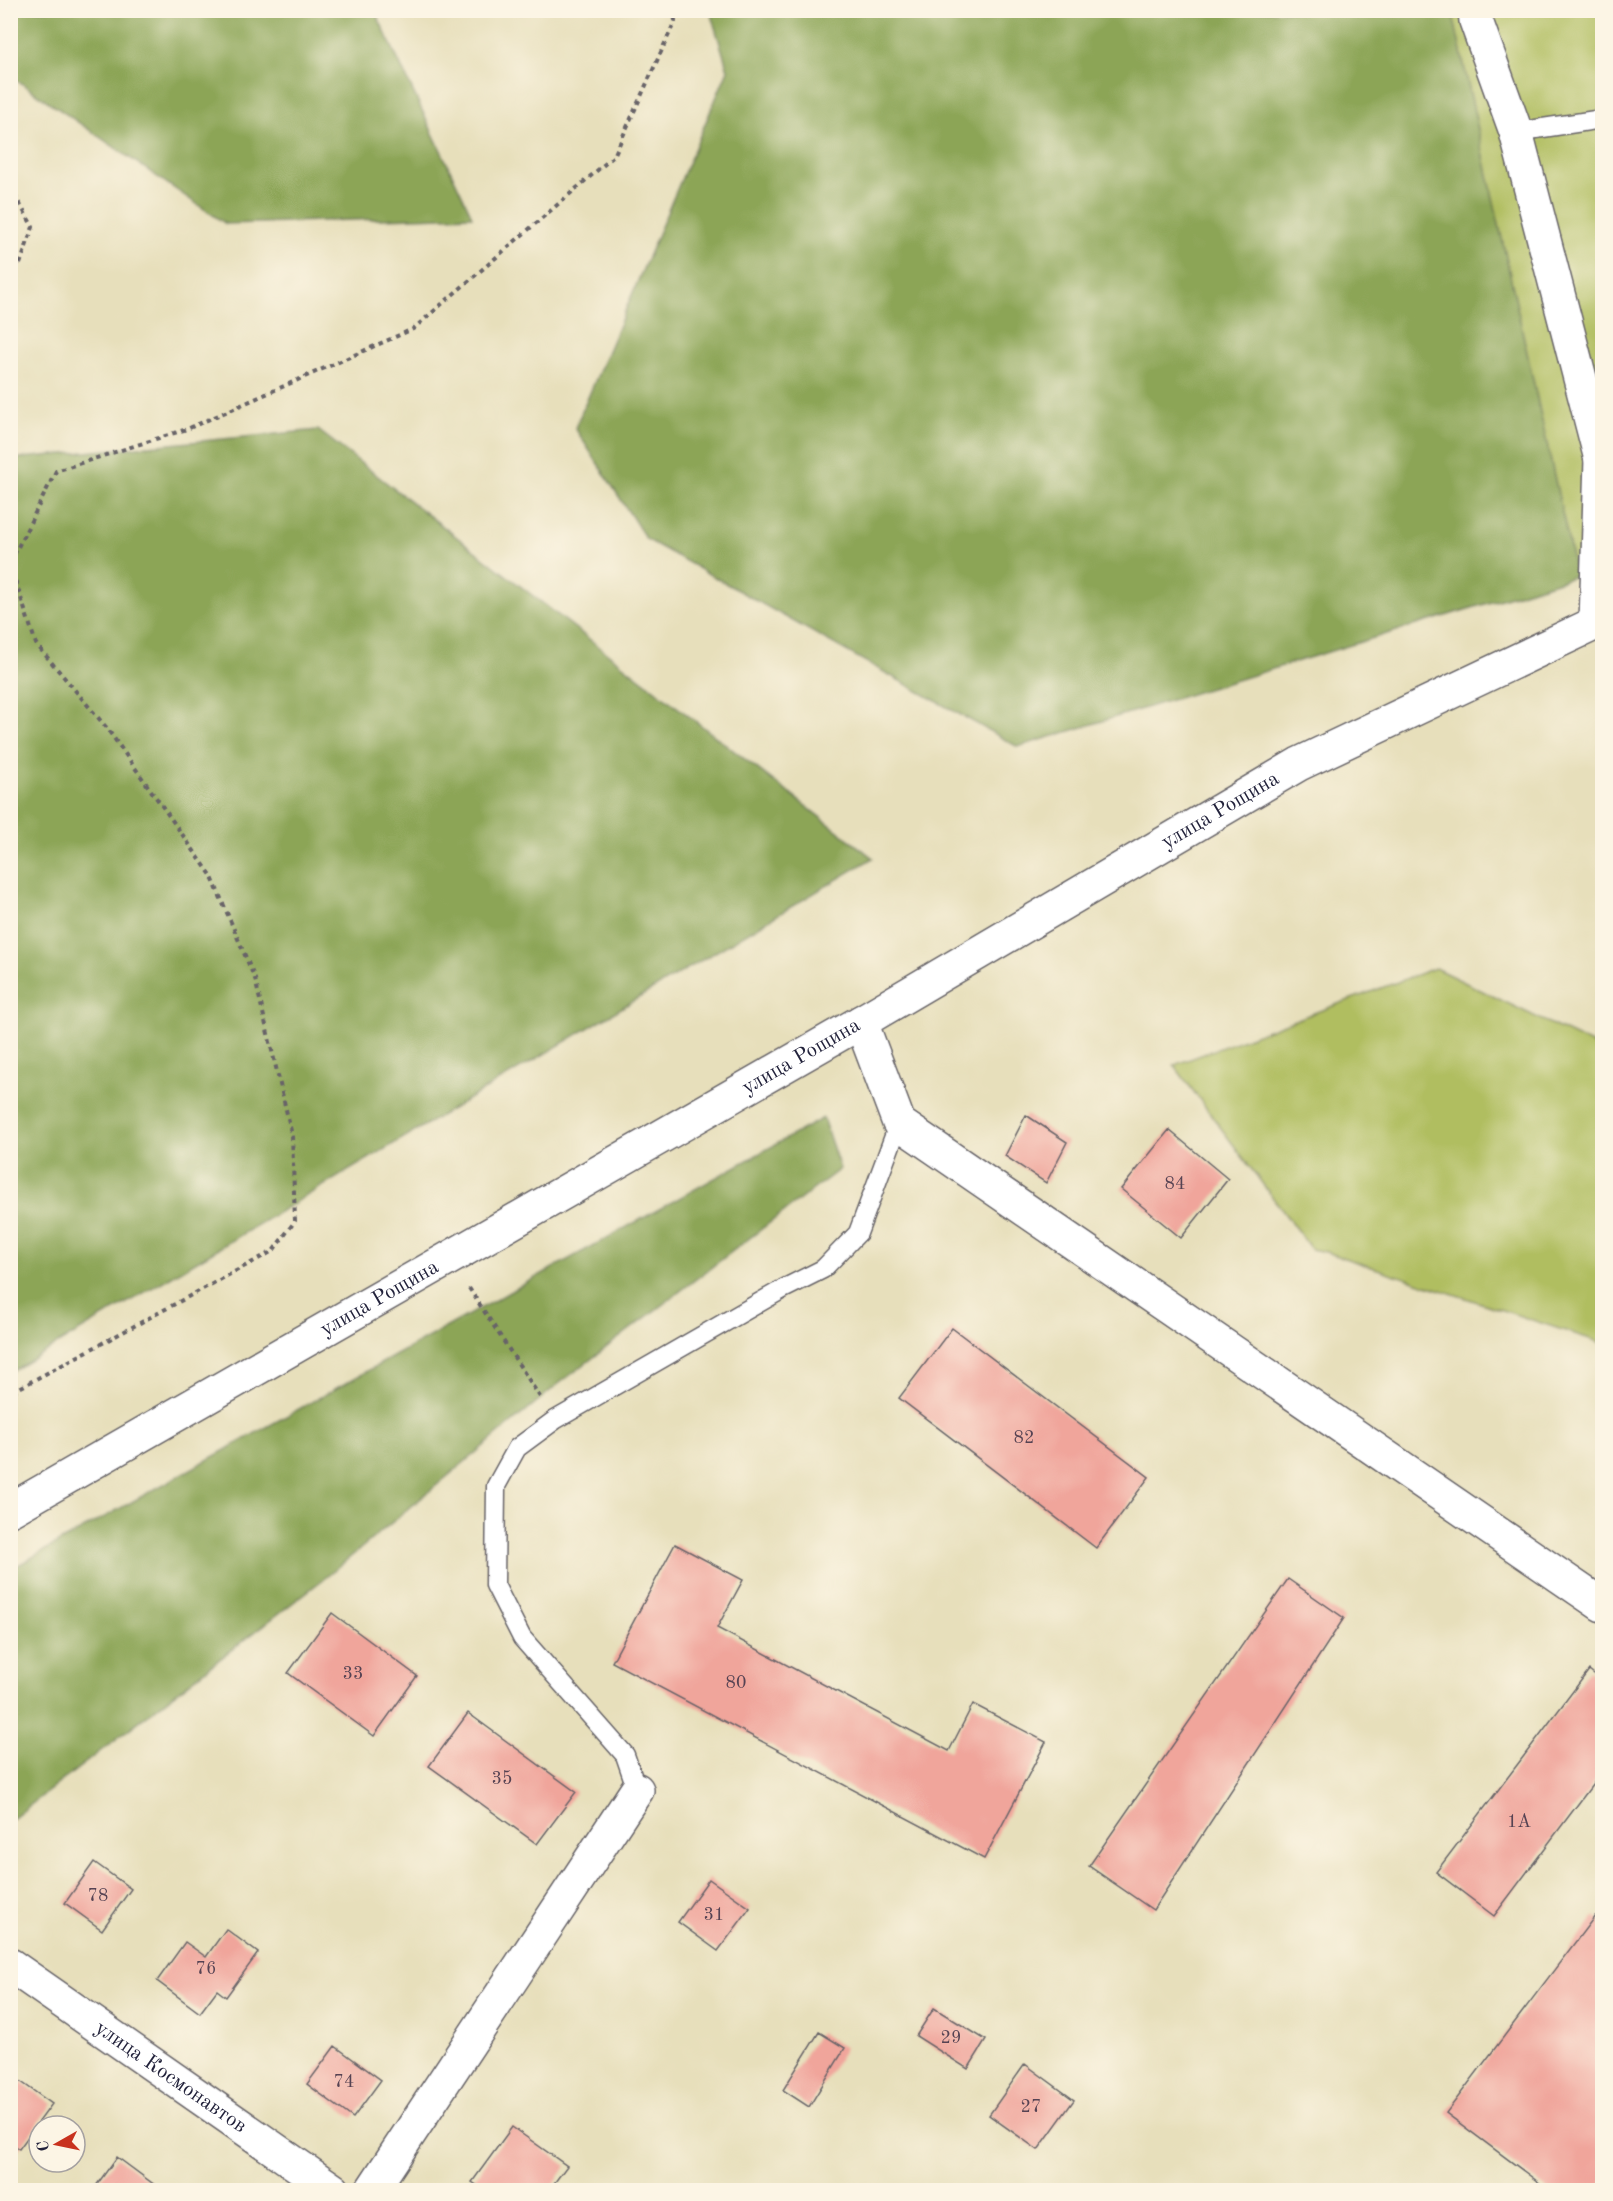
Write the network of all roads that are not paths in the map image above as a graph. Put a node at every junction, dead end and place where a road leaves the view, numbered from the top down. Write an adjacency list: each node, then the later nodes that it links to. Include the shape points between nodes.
1 (1475, 10): 3 (street)
2 (1602, 119): 3 (lane)
3 (1516, 132): 4 (street)
4 (1601, 459): 5 (street)
5 (1599, 622): 6 (street, улица Рощина, via 1299,764)
6 (861, 1022): 7 (street); 8 (street, улица Рощина)
7 (899, 1123): 9 (street); 10 (lane, via 858,1233 824,1269 555,1420 517,1448 496,1486 495,1586 522,1638 625,1755)
8 (10, 1510)
9 (1602, 1605)
10 (638, 1790): 13 (street)
11 (10, 1965): 12 (street, улица Космонавтов)
12 (333, 2190)
13 (372, 2190)

